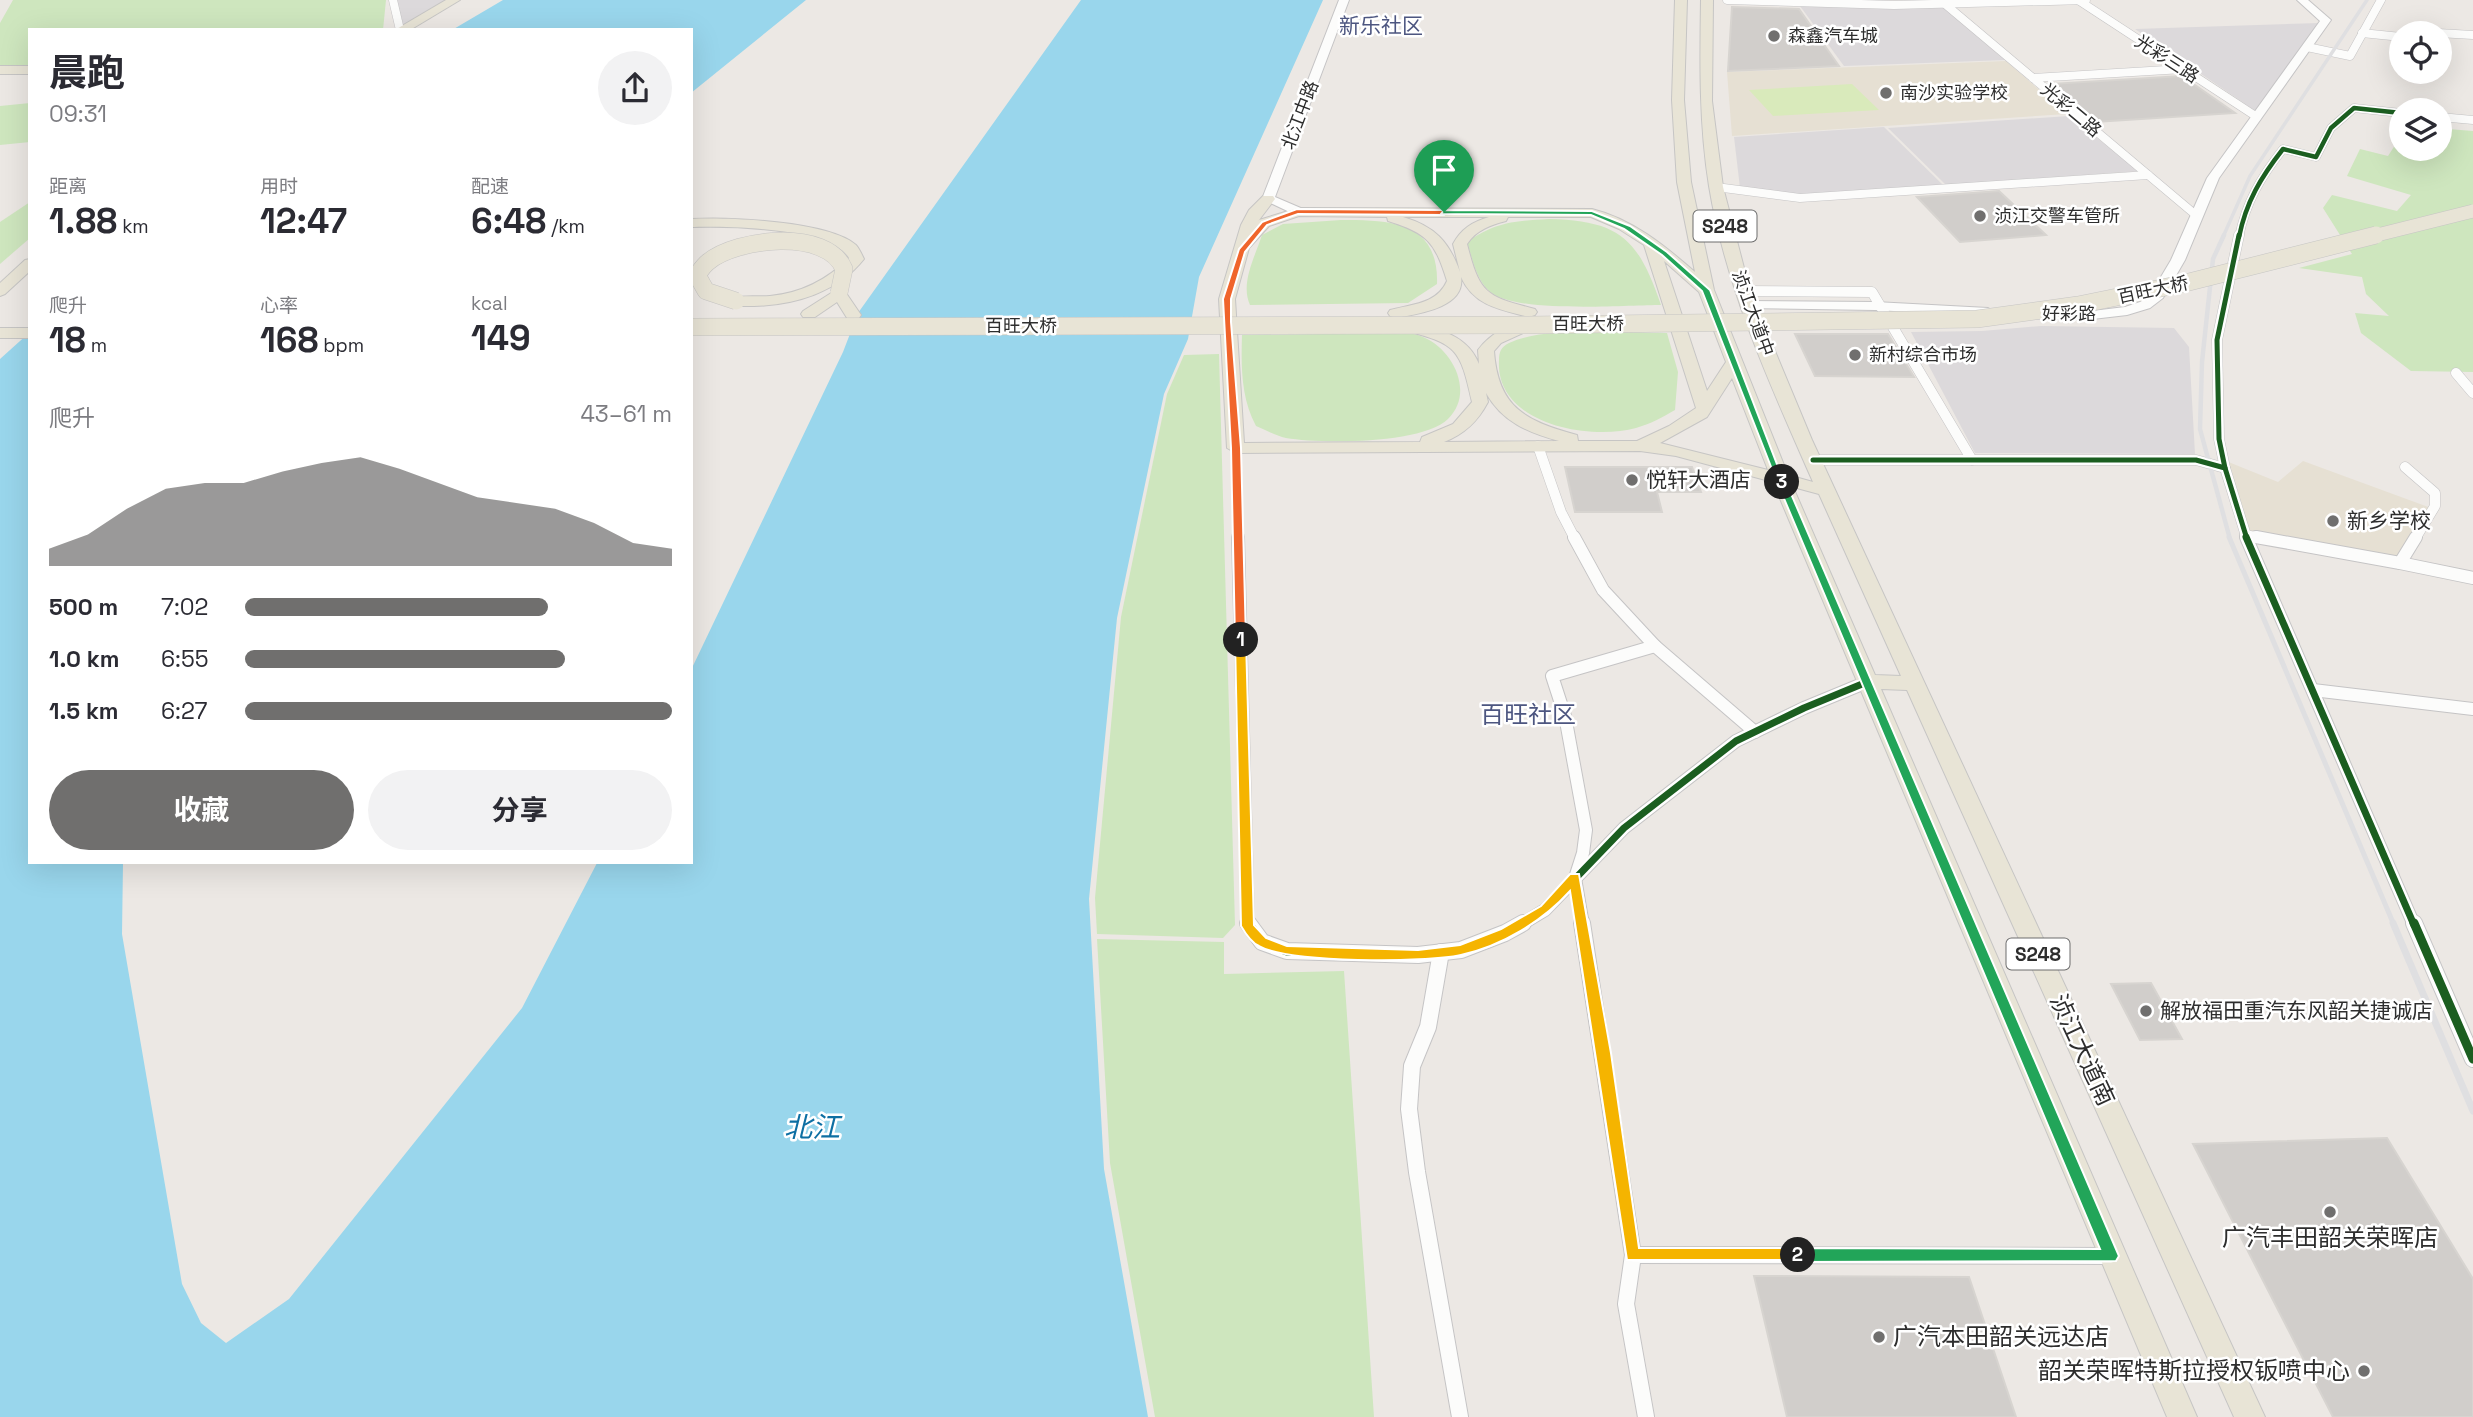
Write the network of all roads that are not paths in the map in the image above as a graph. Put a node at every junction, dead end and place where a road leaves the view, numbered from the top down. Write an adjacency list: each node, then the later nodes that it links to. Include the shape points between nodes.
1 (393, 0): 13 (street)
2 (454, 0): 14 (main road)
3 (468, 0): 15 (main road)
4 (1344, 0): 31 (street, 北江中路)
5 (1681, 0): 48 (main road, 浈江大道中 / S248, via 1678,100 1684,182)
6 (1707, 0): 30 (main road, 浈江大道中 / S248, via 1706,101)
7 (1727, 0): 12 (street)
8 (2078, 0): 9 (street); 12 (street); 21 (street, 光彩三路)
9 (2086, 0)
10 (2302, 0): 20 (street, 好彩路, via 2326,20)
11 (2381, 0): 16 (street)
12 (1945, 4): 24 (street, 光彩二路)
13 (400, 28)
14 (404, 28)
15 (419, 28)
16 (2362, 33): 19 (street); 20 (street, via 2350,55)
17 (2452, 34): 18 (street)
18 (2473, 35)
19 (2389, 36)
20 (2307, 47): 26 (street, 好彩路)
21 (2183, 69): 24 (street); 26 (street, 光彩三路)
22 (0, 72): 23 (main road)
23 (28, 72)
24 (2033, 78): 29 (street, 光彩二路)
25 (2389, 112): 77 (street, via 2354,108 2331,128 2316,158 2283,149 2261,177 2244,214 2217,340 2219,439)
26 (2257, 117): 37 (street, 好彩路, via 2213,178)
27 (2452, 118): 28 (street)
28 (2473, 120)
29 (2148, 175): 30 (street, via 1800,198); 37 (street, 光彩二路)
30 (1716, 187): 51 (main road, 浈江大道中 / S248)
31 (1268, 200): 33 (street); 40 (main road, via 1248,225)
32 (2473, 201): 59 (main road, 百旺大桥, via 2082,293 2029,301 1886,312)
33 (1297, 212): 34 (main road); 40 (main road, via 1264,223)
34 (1364, 212): 36 (main road); 58 (main road, via 1423,229 1445,248 1455,281 1449,294)
35 (2473, 212): 59 (main road, 百旺大桥, bridge, via 2181,284 1977,319)
36 (1523, 213): 39 (main road, via 1592,213); 59 (main road, via 1479,226 1460,244 1468,281 1485,298)
37 (2197, 216): 52 (street, 好彩路, via 2158,295 2127,311 2060,316)
38 (693, 223): 43 (main road, bridge, via 744,223 828,237 852,247 857,254)
39 (1651, 244): 48 (main road); 66 (main road)
40 (1241, 251): 73 (main road, via 1227,299)
41 (28, 252): 47 (main road)
42 (28, 265): 49 (main road)
43 (844, 271)
44 (844, 271): 45 (main road, bridge, via 805,294 775,300 736,301 709,293 697,275 716,255 760,243 803,243 835,254)
45 (844, 271)
46 (844, 271): 50 (main road, bridge)
47 (0, 276)
48 (1706, 290): 63 (main road, 浈江大道中 / S248)
49 (0, 291)
50 (839, 293): 53 (main road); 55 (main road)
51 (1745, 298): 52 (street, 好彩路); 68 (main road, 浈江大道中 / S248)
52 (1880, 307): 75 (street)
53 (809, 314): 54 (main road, 百旺大桥); 55 (main road, 百旺大桥)
54 (693, 315)
55 (853, 315): 58 (main road, 百旺大桥)
56 (0, 319): 57 (main road)
57 (28, 319)
58 (1397, 319): 59 (main road, 百旺大桥, bridge); 60 (main road, 百旺大桥, bridge); 72 (main road, bridge, via 1460,343 1470,359 1480,402 1462,427)
59 (1528, 319): 70 (main road, via 1486,350 1498,400 1507,414 1533,428)
60 (693, 327)
61 (0, 333): 62 (main road)
62 (28, 333)
63 (1734, 363): 66 (main road); 67 (main road, 浈江大道中 / S248)
64 (2456, 373): 65 (street)
65 (2473, 393)
66 (1704, 407): 71 (main road, via 1683,425)
67 (1764, 439): 68 (main road); 78 (main road, 浈江大道中 / S248)
68 (1803, 440): 74 (main road, 浈江大道中 / S248)
69 (1538, 446): 70 (main road); 72 (main road); 83 (street, via 1561,512 1603,590)
70 (1597, 446): 71 (main road)
71 (1640, 446): 78 (main road)
72 (1395, 447): 73 (main road)
73 (1236, 448): 90 (street, via 1248,926 1262,942 1287,951)
74 (1812, 460): 75 (street); 79 (main road, 浈江大道中 / S248)
75 (1972, 460): 77 (street, via 2196,460)
76 (2405, 467): 81 (street, via 2435,493 2435,506)
77 (2225, 468): 80 (street)
78 (1781, 480): 79 (main road); 84 (main road, S248)
79 (1826, 491): 85 (main road, 浈江大道南 / S248)
80 (2245, 535): 81 (street); 86 (street)
81 (2400, 563): 82 (street)
82 (2473, 578)
83 (1655, 646): 88 (street); 89 (street, via 1552,676 1566,716 1586,830)
84 (1867, 682): 85 (main road); 88 (street); 93 (main road, S248)
85 (1914, 683): 97 (main road, 浈江大道南 / S248)
86 (2313, 690): 87 (street); 91 (street)
87 (2473, 709)
88 (1755, 732): 89 (street, via 1736,741 1624,828)
89 (1575, 878): 90 (street, via 1545,910 1505,933 1461,950); 92 (street)
90 (1441, 952): 94 (street, via 1428,1027 1412,1066 1409,1109)
91 (2473, 1059)
92 (1633, 1255): 93 (street); 95 (street, via 1626,1304)
93 (2111, 1256): 96 (main road, S248)
94 (1460, 1417)
95 (1646, 1417)
96 (2182, 1417)
97 (2250, 1417)

